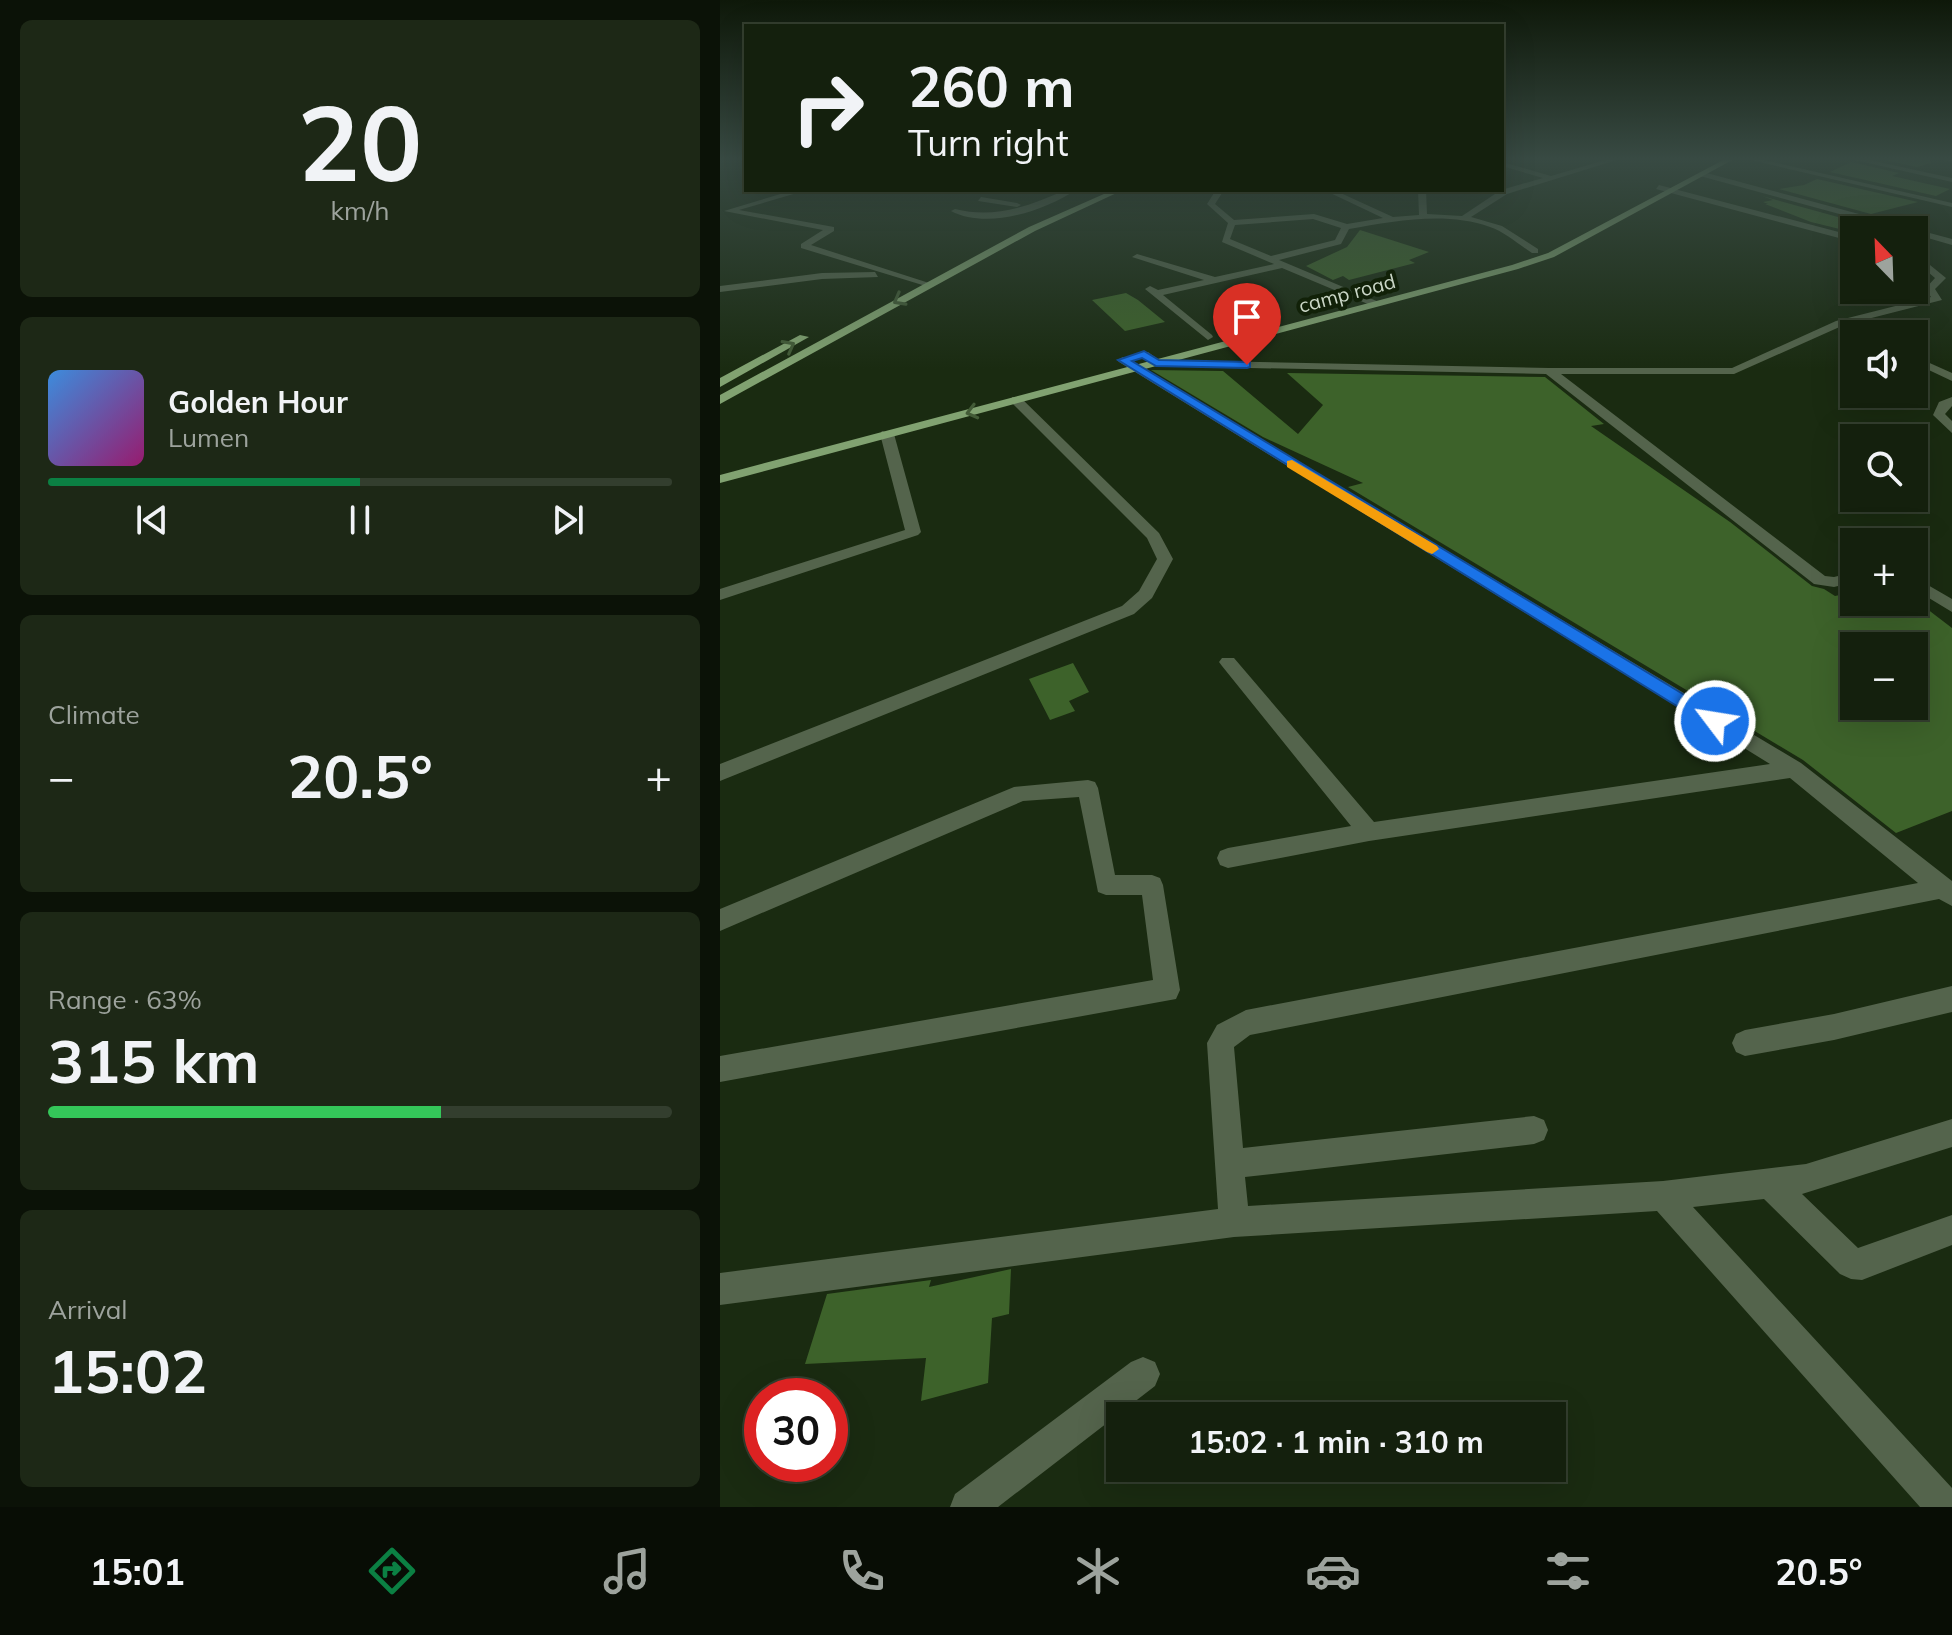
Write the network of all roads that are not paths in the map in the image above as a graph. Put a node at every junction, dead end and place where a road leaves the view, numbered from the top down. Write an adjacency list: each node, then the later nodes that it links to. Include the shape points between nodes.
1 (827, 228): 20 (street, via 804,246)
2 (1011, 228): 12 (main road)
3 (1034, 228): 24 (main road)
4 (1230, 228): 17 (street, via 1225,240)
5 (1345, 228): 17 (street, via 1338,242)
6 (1497, 228): 15 (street)
7 (1579, 228): 15 (main road, camp road)
8 (1601, 228): 29 (main road, camp road, via 1551,255)
9 (1815, 228): 10 (street)
10 (1840, 235)
11 (1928, 236): 13 (street)
12 (986, 240)
13 (1952, 242): 14 (street)
14 (1940, 247)
15 (1535, 251): 27 (main road, camp road)
16 (1137, 257): 23 (street)
17 (1272, 259): 18 (street)
18 (1286, 264): 23 (street); 27 (street)
19 (1928, 266): 28 (street, via 1941,278 1930,289 1938,298)
20 (891, 274): 22 (street); 26 (street, via 822,276)
21 (922, 274): 22 (main road)
22 (910, 280): 24 (street); 25 (main road)
23 (1215, 280): 34 (street, via 1152,292)
24 (926, 285): 41 (main road, one-way to 41)
25 (896, 288)
26 (720, 289)
27 (1362, 297): 29 (street); 34 (main road, camp road)
28 (1928, 301)
29 (1375, 304): 36 (main road, camp road)
30 (1914, 304): 31 (street)
31 (1852, 320)
32 (1840, 323): 38 (street, via 1734,371)
33 (815, 331): 40 (main road, one-way to 33)
34 (1208, 337): 35 (main road, camp road)
35 (1134, 361): 36 (street); 42 (main road, camp road); 46 (main road, camp road); 53 (street)
36 (1156, 363): 38 (street)
37 (1928, 366): 39 (street)
38 (1549, 371): 48 (street, via 1820,580)
39 (1952, 377)
40 (720, 383)
41 (720, 400)
42 (1016, 400): 45 (main road, camp road, one-way to 45); 54 (street, via 1154,536 1165,559 1146,594 1128,610)
43 (1952, 401): 44 (street, via 1939,415)
44 (1952, 429)
45 (887, 434): 47 (main road, camp road, via 771,458); 50 (street, via 913,532)
46 (815, 440)
47 (720, 479)
48 (1840, 580)
49 (1928, 591): 51 (street)
50 (720, 595)
51 (1952, 607)
52 (1228, 662): 55 (street)
53 (1794, 769): 55 (street); 57 (street)
54 (720, 773)
55 (1369, 832): 56 (street)
56 (1228, 858)
57 (1948, 892): 64 (street, via 1236,1026 1220,1043)
58 (720, 920): 61 (street, via 1021,793 1088,788 1106,885 1152,885 1167,990)
59 (1952, 999): 60 (street)
60 (1745, 1043)
61 (720, 1069)
62 (1534, 1130): 64 (street)
63 (1952, 1133): 65 (street, via 1806,1179)
64 (1230, 1164): 67 (street)
65 (1769, 1183): 66 (street); 68 (street, via 1851,1263 1862,1264)
66 (1663, 1196): 67 (street); 72 (street)
67 (1234, 1222): 69 (street)
68 (1952, 1230)
69 (720, 1289)
70 (1143, 1374): 71 (street)
71 (968, 1507)
72 (1945, 1507)

